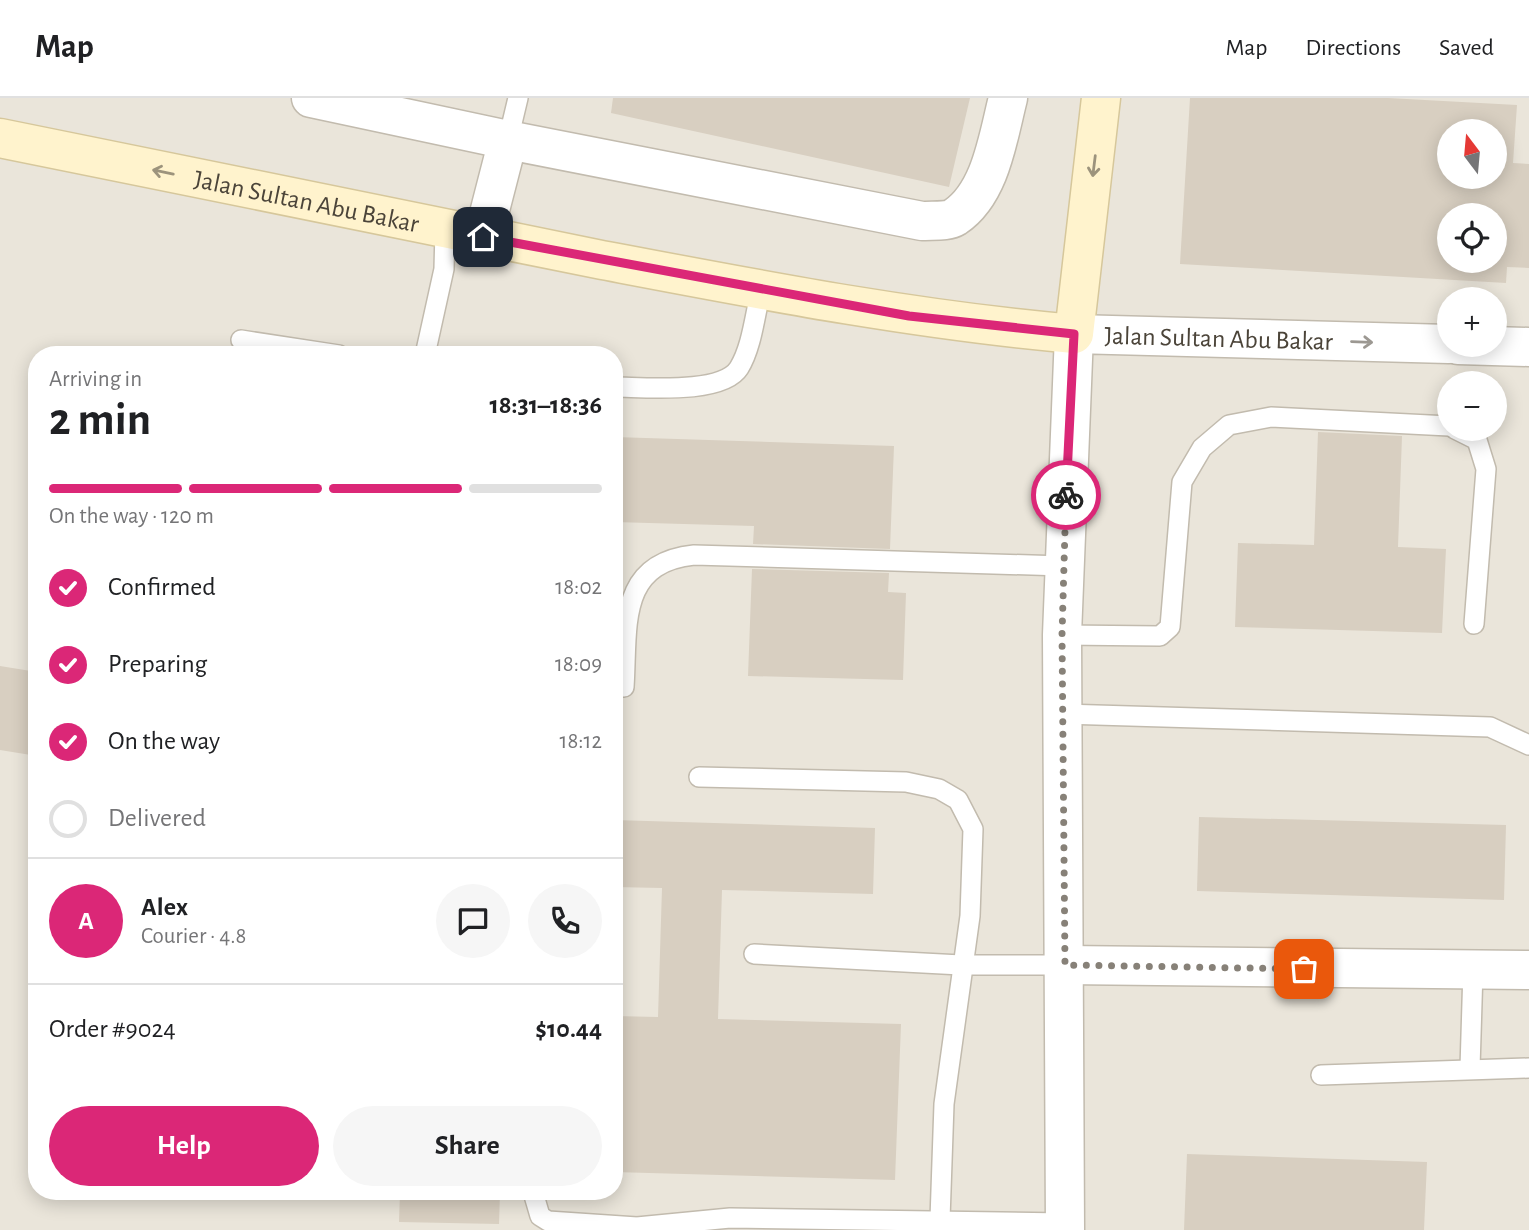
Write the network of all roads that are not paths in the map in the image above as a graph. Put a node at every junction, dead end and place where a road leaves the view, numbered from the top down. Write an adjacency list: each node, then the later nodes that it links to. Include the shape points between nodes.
1 (311, 98): 6 (street)
2 (518, 98): 6 (lane)
3 (1008, 98): 6 (street, via 992,162 972,201 953,219 943,220 922,221)
4 (1101, 98): 10 (street, one-way to 10)
5 (0, 138): 7 (street, Jalan Sultan Abu Bakar, one-way to 5)
6 (508, 140): 8 (street)
7 (445, 230): 8 (street, Jalan Sultan Abu Bakar); 14 (lane, via 444,269)
8 (483, 237): 9 (street, Jalan Sultan Abu Bakar)
9 (761, 290): 10 (street, Jalan Sultan Abu Bakar, via 909,316); 17 (lane, via 738,370 720,382)
10 (1074, 334): 12 (street, Jalan Sultan Abu Bakar, one-way to 12); 20 (street)
11 (241, 340): 13 (lane)
12 (1437, 344)
13 (280, 346)
14 (427, 346)
15 (1507, 346): 16 (street)
16 (1529, 347)
17 (623, 387)
18 (1437, 425): 22 (lane, via 1271,417 1229,425 1202,448 1182,482 1170,627 1160,636)
19 (1477, 441): 21 (lane, via 1486,469)
20 (1063, 566): 22 (street); 23 (lane, via 694,555 669,558 651,569 635,588 628,619)
21 (1474, 624)
22 (1062, 635): 24 (street)
23 (624, 687)
24 (1063, 714): 25 (lane, via 1490,727); 29 (street)
25 (1529, 745)
26 (699, 777): 28 (lane, via 906,782 939,789 958,800 973,829 970,916)
27 (754, 954): 28 (lane)
28 (961, 965): 29 (lane); 36 (lane, via 944,1104)
29 (1065, 965): 30 (street); 37 (street)
30 (1473, 970): 31 (street); 32 (lane)
31 (1529, 970)
32 (1471, 1068): 33 (lane); 34 (lane)
33 (1529, 1068)
34 (1321, 1074)
35 (535, 1200): 36 (lane, via 540,1216 548,1221 637,1227 730,1218)
36 (940, 1219): 37 (lane)
37 (1065, 1227)

